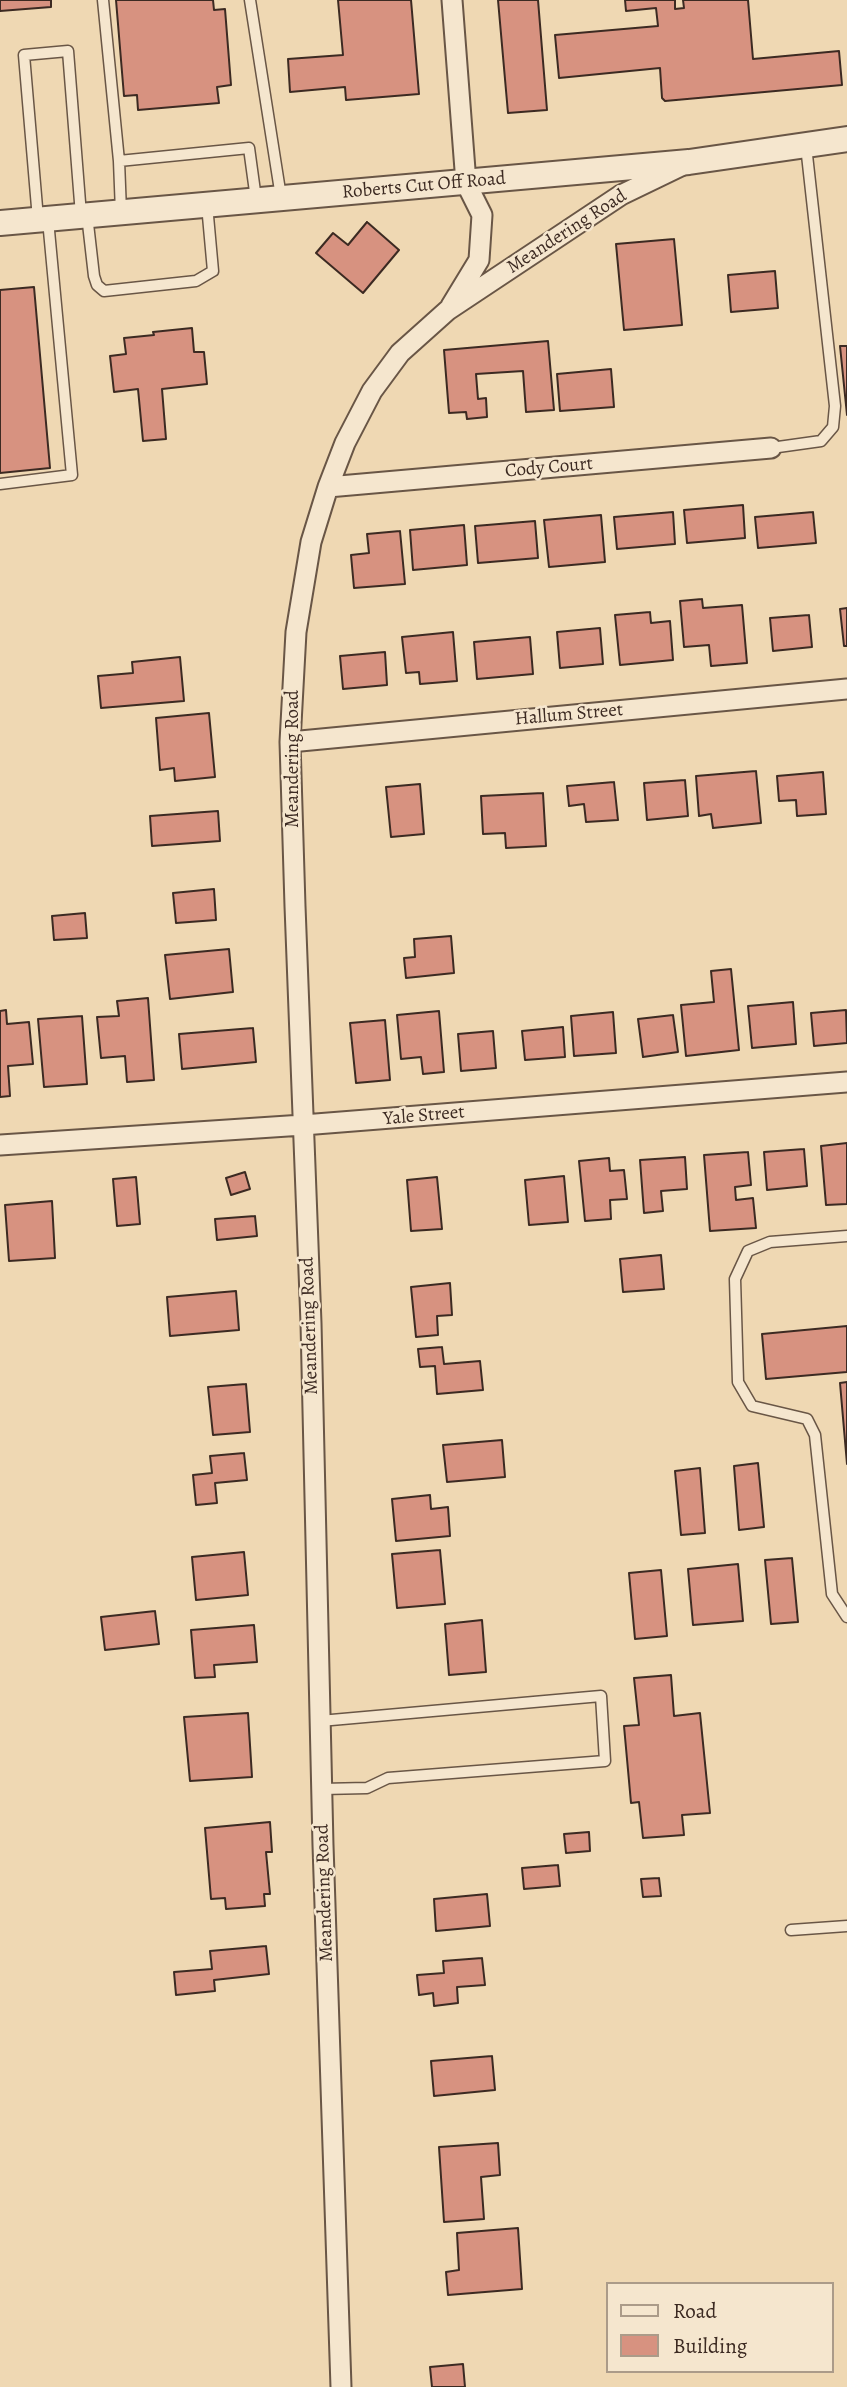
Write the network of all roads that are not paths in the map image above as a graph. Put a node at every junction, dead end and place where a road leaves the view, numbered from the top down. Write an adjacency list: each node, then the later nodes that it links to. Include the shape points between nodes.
1 (103, 0): 6 (lane)
2 (250, 0): 9 (lane)
3 (452, 0): 8 (street)
4 (847, 139): 5 (street, Roberts Cut Off Road)
5 (806, 145): 7 (street, Roberts Cut Off Road); 16 (lane, via 835,406 833,427 821,442)
6 (119, 161): 9 (lane, via 249,148); 11 (lane)
7 (689, 162): 8 (street, Roberts Cut Off Road); 15 (street, Meandering Road, via 621,195)
8 (466, 183): 9 (street, Roberts Cut Off Road); 15 (street, Meandering Road, via 482,215 479,260)
9 (268, 199): 10 (street, Roberts Cut Off Road)
10 (207, 205): 11 (street, Roberts Cut Off Road); 12 (lane, via 212,271 196,281 104,291 94,276)
11 (121, 212): 12 (street, Roberts Cut Off Road)
12 (84, 216): 13 (street, Roberts Cut Off Road); 13 (lane, via 68,51 24,55)
13 (43, 220): 14 (street, Roberts Cut Off Road); 17 (lane, via 72,475)
14 (0, 222)
15 (449, 310): 18 (street, Meandering Road, via 400,352 372,391)
16 (771, 448): 18 (street, Cody Court)
17 (0, 484)
18 (328, 487): 20 (street, Meandering Road, via 311,542 296,632)
19 (847, 689): 20 (street, Hallum Street)
20 (290, 741): 22 (street, Meandering Road)
21 (847, 1082): 22 (street, Yale Street)
22 (303, 1125): 23 (street, Yale Street); 26 (street, Meandering Road)
23 (0, 1145)
24 (847, 1236): 25 (lane, via 770,1242 748,1251 735,1279 738,1382 752,1406 807,1419 815,1435 832,1594)
25 (847, 1617)
26 (320, 1721): 27 (street, Meandering Road); 27 (lane, via 601,1696 605,1760 388,1778 367,1788)
27 (322, 1789): 30 (street, Meandering Road)
28 (847, 1926): 29 (lane)
29 (791, 1930)
30 (341, 2387)

